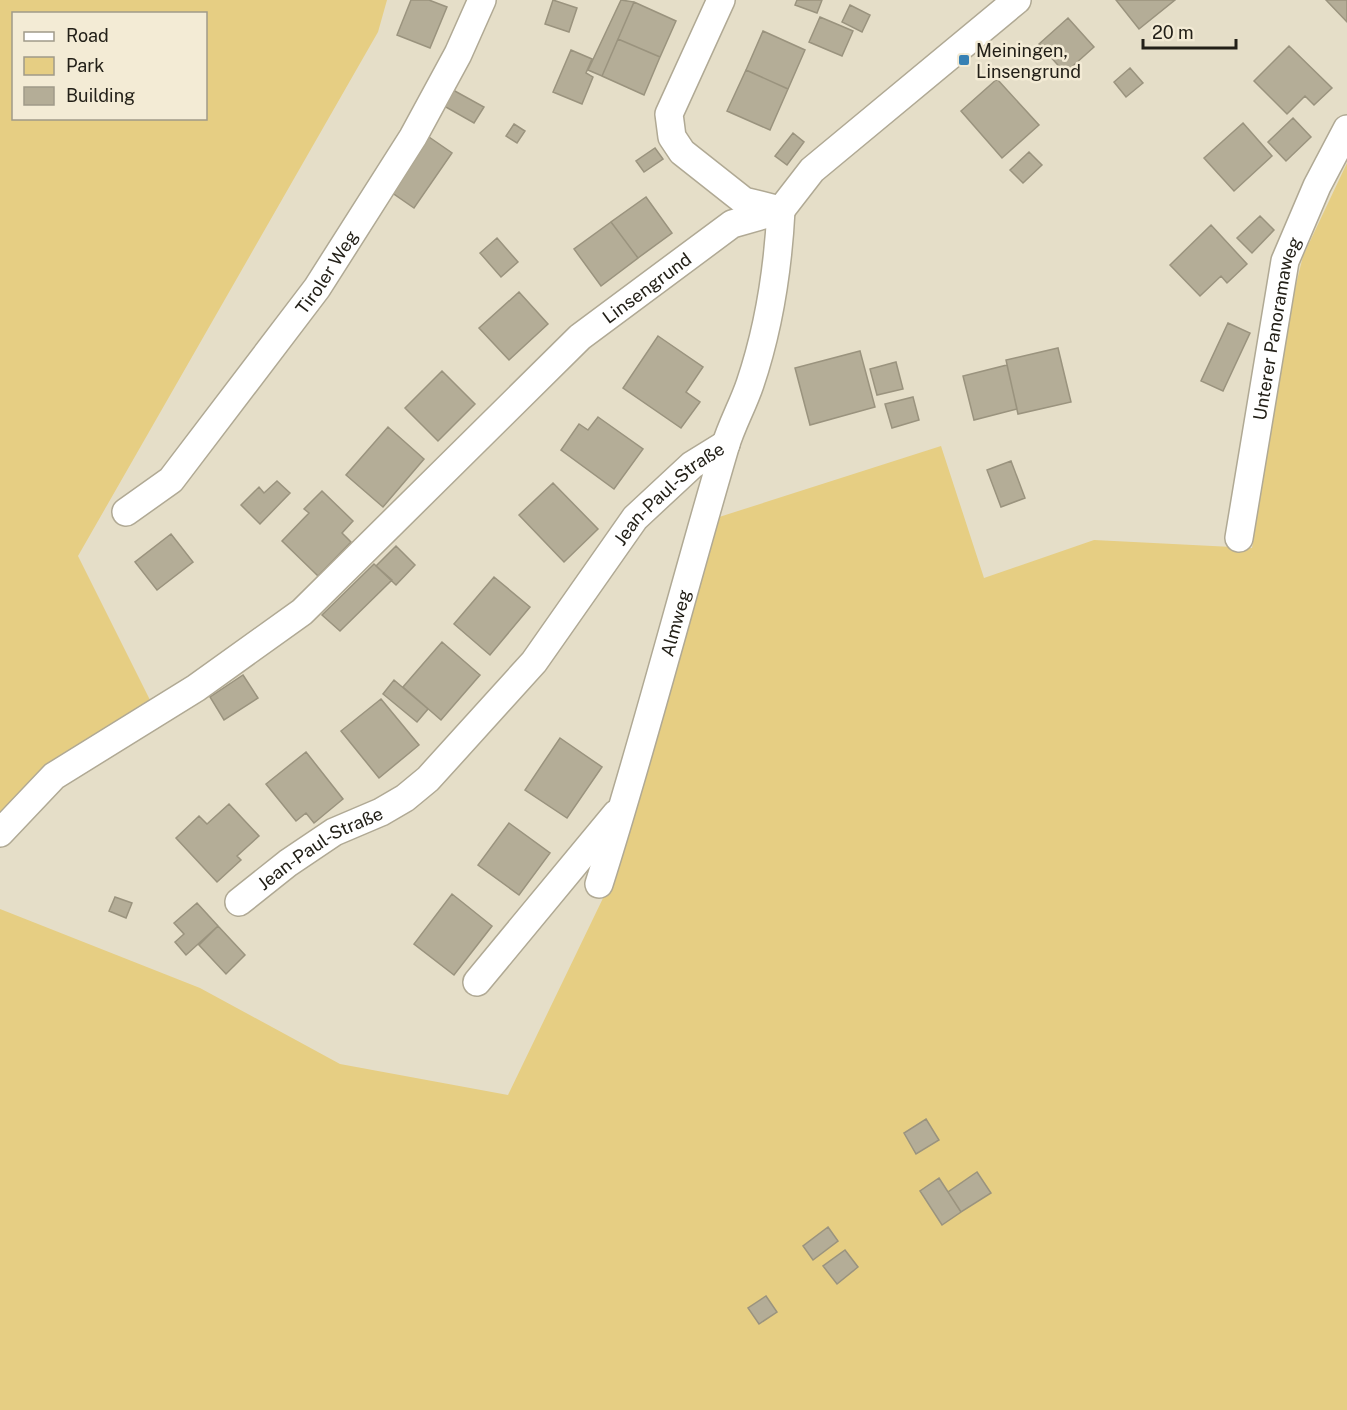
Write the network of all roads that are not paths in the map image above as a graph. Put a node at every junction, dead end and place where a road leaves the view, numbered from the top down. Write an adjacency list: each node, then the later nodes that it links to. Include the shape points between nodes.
1 (482, 0): 7 (street, Tiroler Weg, via 413,137 317,288 171,480)
2 (721, 0): 5 (street, via 669,114 672,137 682,152 744,201)
3 (1017, 0): 5 (street, via 812,170)
4 (1347, 129): 8 (street, Unterer Panoramaweg, via 1285,261)
5 (781, 210): 6 (street, Jean-Paul-Straße, via 779,255 764,332 750,383); 10 (street, Linsengrund, via 732,224 580,337 303,612 196,688 54,776)
6 (726, 444): 9 (street, Almweg); 12 (street, Jean-Paul-Straße, via 692,465 635,518 534,662 428,779 381,812 315,844)
7 (126, 512)
8 (1239, 538)
9 (625, 803): 11 (street, Almweg); 13 (street, Almweg)
10 (0, 833)
11 (599, 884)
12 (239, 902)
13 (477, 982)

